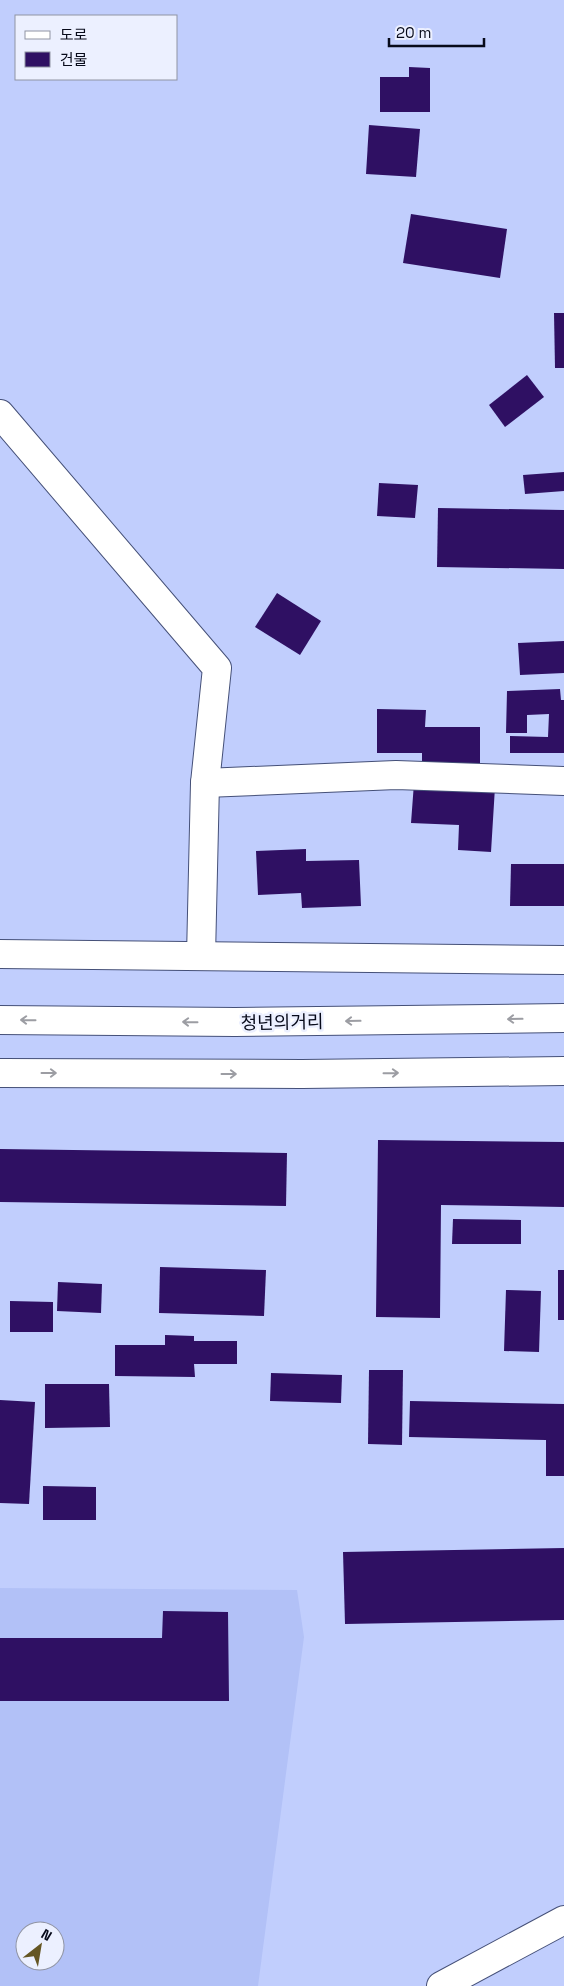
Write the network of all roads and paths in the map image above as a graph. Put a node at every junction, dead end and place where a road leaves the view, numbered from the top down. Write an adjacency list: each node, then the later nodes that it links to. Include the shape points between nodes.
1 (0, 414): 3 (street, via 217,668)
2 (564, 781): 3 (street, via 396,776)
3 (205, 783): 5 (street)
4 (0, 954): 5 (street)
5 (201, 956): 6 (street)
6 (564, 960)
7 (564, 1018): 8 (street, 청년의거리, one-way to 8, via 235,1022)
8 (0, 1020)
9 (564, 1071): 10 (street, one-way to 9)
10 (0, 1073)
11 (564, 1920): 12 (street)
12 (441, 1986)

